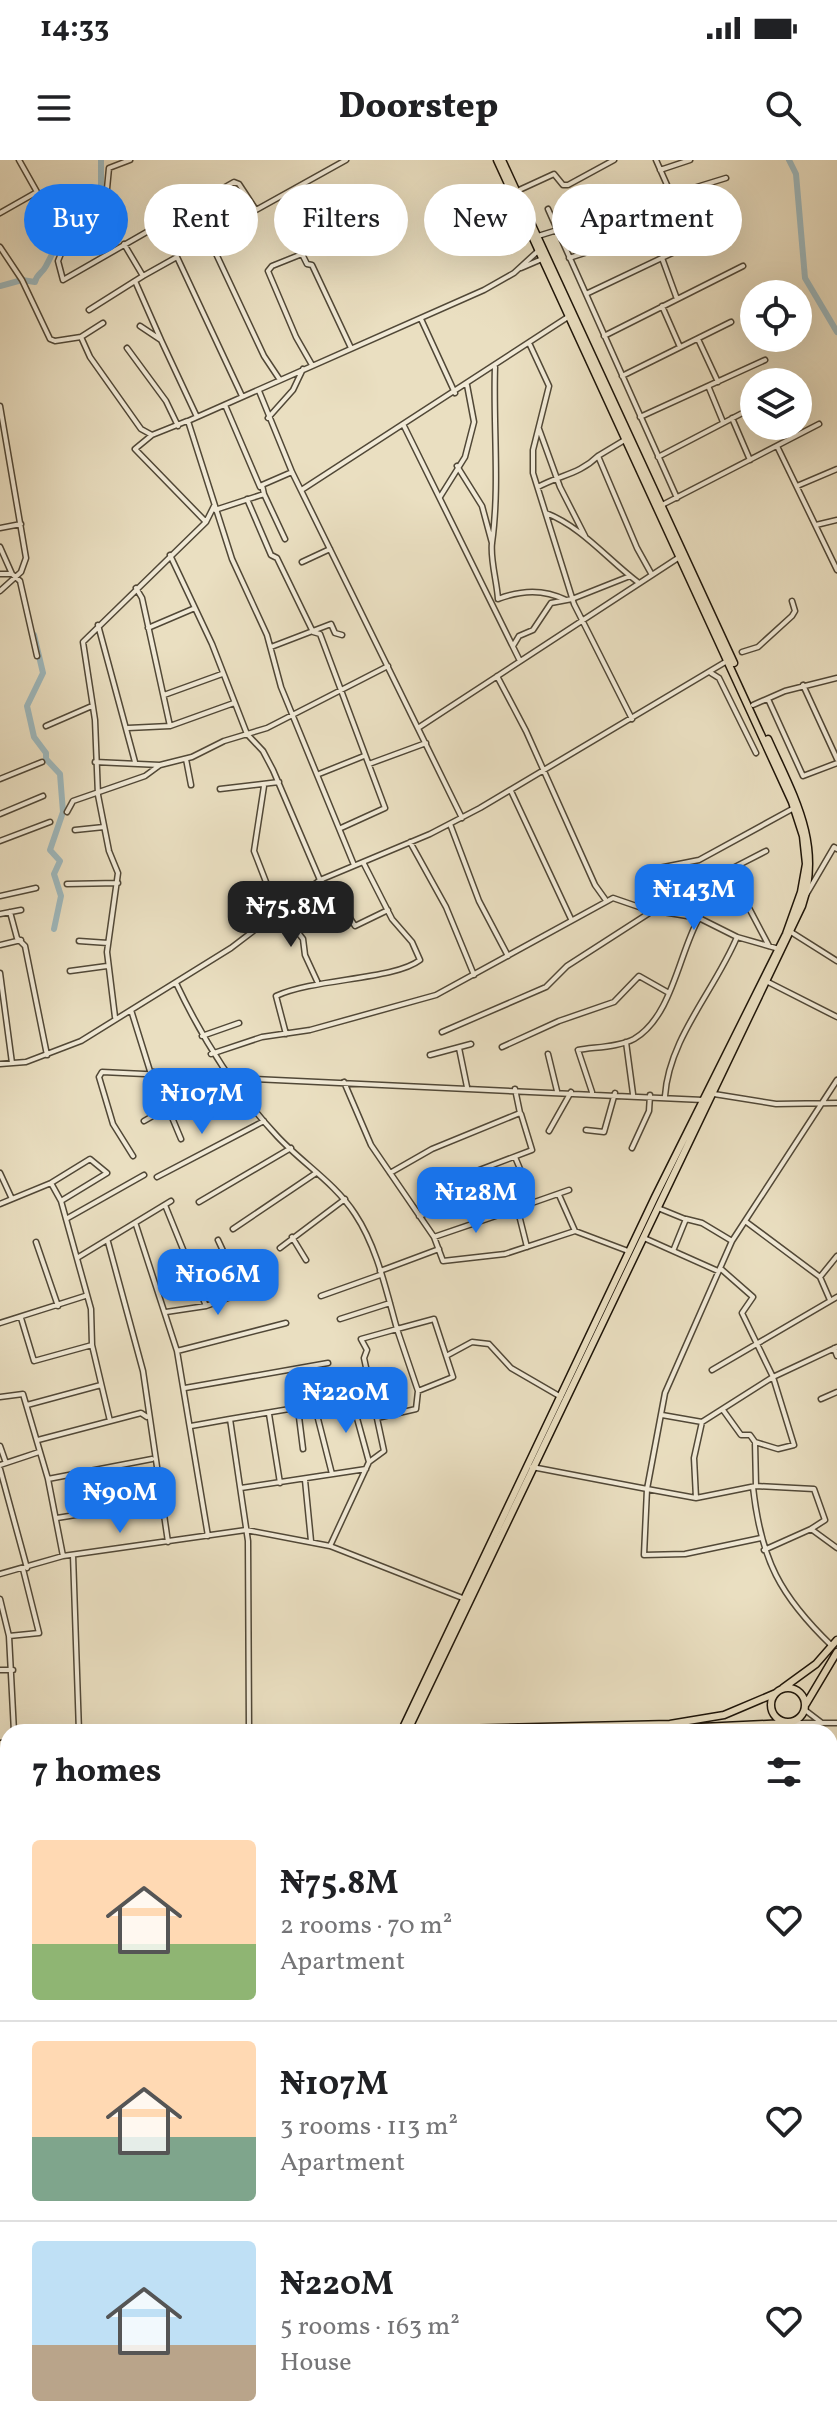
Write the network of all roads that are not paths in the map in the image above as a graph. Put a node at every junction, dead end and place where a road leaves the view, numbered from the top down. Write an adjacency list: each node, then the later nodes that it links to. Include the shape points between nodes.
1 (19, 160): 17 (street, via 37,192)
2 (130, 160): 10 (street, via 109,168)
3 (346, 160): 15 (street)
4 (500, 160): 11 (main road); 23 (main road)
5 (614, 160): 12 (street, via 568,185 554,174)
6 (656, 160): 8 (street)
7 (690, 160): 8 (street)
8 (660, 170): 13 (street)
9 (726, 178): 14 (street)
10 (107, 184)
11 (513, 184)
12 (532, 184)
13 (666, 184)
14 (705, 184)
15 (258, 209)
16 (548, 209): 18 (street)
17 (0, 213)
18 (552, 219)
19 (552, 231): 21 (street)
20 (536, 232): 21 (main road)
21 (538, 236): 30 (main road)
22 (0, 247): 47 (street, via 50,339)
23 (539, 250): 30 (main road); 34 (street)
24 (128, 251): 35 (street)
25 (63, 256): 26 (street, via 58,271 63,280)
26 (104, 256)
27 (216, 256): 59 (street)
28 (575, 256): 31 (street)
29 (666, 256): 32 (street)
30 (545, 257): 34 (street); 41 (main road)
31 (569, 258): 37 (street)
32 (662, 258): 37 (street); 38 (street)
33 (743, 266): 38 (street)
34 (519, 269): 42 (street)
35 (143, 276): 36 (street); 65 (street, via 177,257)
36 (135, 281): 40 (street); 49 (street)
37 (586, 294): 46 (street)
38 (677, 299): 39 (street)
39 (662, 306): 46 (street); 51 (street)
40 (89, 310)
41 (571, 315): 50 (street); 98 (main road); 112 (main road)
42 (421, 319): 53 (street); 64 (street)
43 (731, 322): 48 (street)
44 (103, 323): 47 (street)
45 (140, 326): 49 (street)
46 (604, 336): 58 (street)
47 (81, 337): 79 (street, via 131,416)
48 (698, 339): 51 (street); 60 (street)
49 (161, 340): 69 (street)
50 (530, 345): 56 (street); 78 (street, via 549,386)
51 (680, 347): 58 (street)
52 (127, 348): 76 (street)
53 (351, 349): 55 (street); 55 (street, via 312,265 296,254 268,271)
54 (765, 360): 60 (street)
55 (312, 365): 57 (street)
56 (495, 367): 61 (street); 108 (street, via 497,523)
57 (303, 369): 59 (street); 71 (street, via 293,390)
58 (622, 376): 70 (street)
59 (280, 380): 63 (street)
60 (718, 382): 62 (street)
61 (467, 385): 64 (street); 85 (street, via 474,422 465,457)
62 (709, 387): 70 (street); 74 (street)
63 (258, 390): 65 (street); 71 (street)
64 (455, 393): 77 (street)
65 (242, 396): 66 (street)
66 (225, 405): 69 (street); 90 (street)
67 (0, 406): 103 (street)
68 (740, 414): 72 (street)
69 (197, 417): 73 (street)
70 (640, 417): 83 (street)
71 (268, 418): 87 (street)
72 (732, 418): 74 (street); 84 (street)
73 (188, 421): 76 (street); 97 (street)
74 (723, 422): 83 (street)
75 (819, 424): 81 (street)
76 (178, 426): 79 (street)
77 (404, 426): 92 (street); 94 (street)
78 (539, 428): 88 (street); 91 (street, via 532,463)
79 (152, 435): 102 (street, via 135,449)
80 (623, 441): 82 (street)
81 (777, 446): 84 (street); 89 (street)
82 (598, 456): 88 (street, via 586,468); 117 (street)
83 (658, 457): 95 (street)
84 (750, 460): 95 (street)
85 (457, 466): 94 (street); 108 (street, via 482,506)
86 (837, 469): 89 (street)
87 (292, 472): 90 (street); 92 (street)
88 (557, 477): 91 (street); 106 (street)
89 (797, 486): 104 (street)
90 (261, 487): 93 (street)
91 (538, 487): 100 (street)
92 (302, 489): 110 (street)
93 (264, 494): 96 (street); 107 (street)
94 (440, 497): 126 (street)
95 (677, 498): 98 (street)
96 (247, 499): 99 (street); 130 (street)
97 (215, 503): 99 (street); 102 (street)
98 (662, 505): 136 (main road)
99 (215, 510): 133 (street)
100 (546, 513): 106 (street); 123 (street)
101 (837, 520): 104 (street)
102 (206, 522): 111 (street)
103 (21, 524): 105 (street); 116 (street, via 26,558)
104 (816, 525): 114 (street)
105 (0, 528)
106 (585, 536): 118 (street)
107 (285, 539)
108 (492, 544): 122 (street)
109 (0, 547): 116 (street)
110 (330, 549): 113 (street); 138 (street)
111 (170, 555): 120 (street); 125 (street)
112 (680, 556): 117 (street); 136 (main road)
113 (302, 562)
114 (836, 568)
115 (0, 574): 116 (street)
116 (17, 575): 121 (street); 135 (street)
117 (652, 575): 119 (street)
118 (630, 576): 119 (street); 123 (street)
119 (639, 583): 127 (street)
120 (136, 588): 128 (street); 129 (street)
121 (0, 591)
122 (498, 599): 123 (street, via 549,591); 126 (street)
123 (569, 600): 127 (street); 132 (street, via 551,603 533,630 519,636)
124 (792, 601): 134 (street, via 792,616 758,647)
125 (195, 608): 129 (street); 140 (street)
126 (496, 609): 132 (street)
127 (582, 619): 137 (street); 151 (street)
128 (98, 625): 149 (street, via 83,642); 154 (street)
129 (148, 628): 145 (street)
130 (313, 632): 131 (street, via 331,624); 133 (street); 144 (street, via 320,634)
131 (342, 635)
132 (513, 646): 137 (street)
133 (271, 647): 150 (street)
134 (742, 652)
135 (37, 656)
136 (730, 659): 139 (street); 148 (main road); 177 (main road)
137 (520, 661): 141 (street)
138 (388, 666): 144 (street); 155 (street)
139 (708, 673): 151 (street); 158 (street, via 719,678)
140 (223, 674): 145 (street); 147 (street)
141 (497, 676): 155 (street); 167 (street)
142 (837, 678): 143 (street)
143 (803, 685): 146 (street); 161 (street)
144 (340, 689): 150 (street); 159 (street)
145 (164, 695): 153 (street)
146 (768, 699): 148 (street); 161 (street, via 803,776)
147 (234, 703): 153 (street); 156 (street)
148 (753, 705): 198 (main road, via 807,829 811,859)
149 (92, 706): 152 (street); 163 (street)
150 (293, 713): 156 (street); 168 (street)
151 (632, 719): 167 (street)
152 (46, 726)
153 (170, 726): 154 (street)
154 (128, 728): 164 (street)
155 (418, 728): 157 (street)
156 (247, 734): 160 (street); 170 (street)
157 (426, 743): 165 (street); 180 (street)
158 (756, 753)
159 (364, 756): 165 (street); 168 (street)
160 (186, 759): 166 (street); 171 (street)
161 (837, 761)
162 (42, 762): 169 (street)
163 (95, 762): 164 (street); 175 (street)
164 (135, 762): 166 (street)
165 (369, 764): 184 (street, via 385,809)
166 (160, 765): 175 (street)
167 (544, 769): 174 (street); 199 (street)
168 (319, 774): 184 (street)
169 (0, 779)
170 (279, 782): 172 (street); 193 (street)
171 (191, 785)
172 (264, 786): 173 (street); 200 (street, via 254,851)
173 (220, 789)
174 (511, 791): 180 (street); 207 (street)
175 (98, 795): 178 (street, via 73,801); 183 (street)
176 (43, 796): 179 (street)
177 (794, 808): 192 (street, via 699,860); 215 (main road, via 806,864 798,903)
178 (67, 812)
179 (0, 814)
180 (462, 818): 182 (street)
181 (50, 822): 186 (street)
182 (450, 824): 187 (street); 216 (street, via 479,901)
183 (104, 827): 185 (street); 194 (street)
184 (341, 828): 191 (street)
185 (75, 830)
186 (0, 841)
187 (410, 842): 190 (street); 221 (street, via 446,907)
188 (837, 849): 198 (street)
189 (766, 851): 214 (street, via 729,870)
190 (363, 862): 191 (street); 202 (street)
191 (354, 865): 193 (street)
192 (654, 869)
193 (320, 880): 200 (street); 202 (street, via 355,926)
194 (118, 883): 195 (street); 212 (street)
195 (67, 884)
196 (36, 888): 197 (street)
197 (0, 896)
198 (805, 897): 208 (main road)
199 (605, 899): 203 (street); 207 (street)
200 (280, 908): 222 (street, via 303,939); 224 (street)
201 (21, 910): 204 (street)
202 (388, 910): 222 (street, via 412,942 419,962)
203 (654, 910): 206 (street); 230 (street, via 567,966 546,987)
204 (10, 912): 205 (street); 210 (street, via 17,938)
205 (0, 914)
206 (699, 918): 209 (street); 225 (street)
207 (571, 919): 216 (street)
208 (791, 932): 217 (street); 223 (main road)
209 (737, 937): 214 (street); 256 (street, via 690,1023 667,1075)
210 (22, 939): 213 (street); 239 (street)
211 (79, 941): 212 (street)
212 (108, 943): 218 (street)
213 (0, 945)
214 (769, 946): 215 (street)
215 (779, 949): 257 (main road)
216 (508, 956): 221 (street)
217 (837, 961)
218 (107, 966): 219 (street); 228 (street)
219 (70, 971)
220 (0, 973): 241 (street)
221 (474, 975): 231 (street, via 415,1002)
222 (317, 981): 231 (street, via 276,996)
223 (768, 982): 227 (street); 254 (main road)
224 (176, 983): 226 (street); 232 (street)
225 (669, 993): 233 (street, via 640,1034); 235 (street, via 639,976 614,1002)
226 (131, 1010): 228 (street); 243 (street)
227 (837, 1017)
228 (115, 1019): 239 (street)
229 (239, 1023): 232 (street)
230 (442, 1032)
231 (286, 1034): 237 (street)
232 (202, 1036): 237 (street)
233 (626, 1042): 251 (street, via 578,1050); 253 (street)
234 (471, 1044): 236 (street)
235 (502, 1047)
236 (459, 1048): 240 (street); 247 (street)
237 (211, 1054): 244 (street)
238 (548, 1054): 249 (street)
239 (47, 1055): 241 (street)
240 (430, 1055)
241 (12, 1063): 242 (street)
242 (0, 1064)
243 (152, 1072): 244 (street); 260 (street); 270 (street, via 107,1070 99,1077 113,1124)
244 (229, 1078): 246 (street); 263 (street)
245 (837, 1080): 258 (street)
246 (344, 1082): 247 (street); 274 (street, via 371,1145)
247 (467, 1087): 248 (street)
248 (515, 1089): 249 (street); 261 (street)
249 (557, 1091): 250 (street)
250 (571, 1092): 251 (street); 265 (street)
251 (592, 1092): 252 (street)
252 (615, 1093): 253 (street); 264 (street, via 604,1132)
253 (633, 1094): 255 (street)
254 (714, 1094): 258 (street, via 776,1104); 266 (main road)
255 (650, 1095): 256 (street); 269 (street, via 649,1111)
256 (665, 1096): 257 (street)
257 (703, 1100): 266 (main road)
258 (823, 1103): 259 (street); 293 (street)
259 (837, 1103)
260 (165, 1109): 262 (street); 267 (street)
261 (520, 1113): 271 (street, via 532,1150); 274 (street, via 432,1149)
262 (144, 1121)
263 (264, 1121): 268 (street); 276 (street)
264 (586, 1130)
265 (549, 1131)
266 (690, 1133): 288 (main road); 308 (main road)
267 (181, 1139)
268 (291, 1148): 273 (street); 285 (street)
269 (632, 1148)
270 (133, 1156)
271 (515, 1157): 279 (street, via 522,1178); 283 (street, via 461,1177 452,1190)
272 (0, 1173): 281 (street)
273 (316, 1173): 282 (street); 295 (street)
274 (390, 1173): 290 (street)
275 (144, 1175): 291 (street)
276 (157, 1177)
277 (51, 1183): 281 (street); 284 (street); 284 (street, via 90,1159 107,1173)
278 (569, 1190): 280 (street)
279 (484, 1191): 283 (street); 289 (street)
280 (559, 1195): 287 (street); 296 (street)
281 (12, 1199): 286 (street)
282 (345, 1199): 297 (street); 314 (street, via 358,1217)
283 (455, 1200): 290 (street)
284 (61, 1201): 291 (street)
285 (199, 1202)
286 (0, 1204)
287 (529, 1204)
288 (658, 1208): 292 (street); 299 (main road)
289 (496, 1214): 298 (street); 304 (street, via 516,1210)
290 (419, 1216): 298 (street)
291 (66, 1219): 310 (street)
292 (686, 1219): 301 (street); 307 (street)
293 (747, 1222): 301 (street); 315 (street)
294 (136, 1225): 303 (street); 324 (street, via 168,1203); 325 (street)
295 (233, 1229)
296 (575, 1231): 304 (street); 308 (street)
297 (292, 1237): 305 (street); 311 (street)
298 (434, 1237): 306 (street)
299 (644, 1238): 307 (street); 312 (main road)
300 (218, 1240): 317 (street)
301 (732, 1241): 313 (street)
302 (36, 1242): 323 (street)
303 (108, 1242): 310 (street); 351 (street, via 134,1331)
304 (527, 1247): 306 (street, via 447,1263)
305 (280, 1248)
306 (439, 1249): 314 (street)
307 (673, 1251): 313 (street)
308 (630, 1252): 312 (main road)
309 (837, 1256): 315 (street)
310 (77, 1258): 318 (street)
311 (306, 1260)
312 (629, 1262): 327 (main road)
313 (719, 1270): 332 (street, via 753,1297 742,1313); 358 (street, via 665,1393)
314 (380, 1273): 319 (street); 322 (street)
315 (820, 1277): 321 (street)
316 (258, 1287): 317 (street)
317 (243, 1294): 324 (street)
318 (85, 1296): 323 (street); 333 (street, via 91,1309)
319 (321, 1296)
320 (837, 1297): 321 (street)
321 (830, 1300): 332 (street)
322 (390, 1303): 328 (street); 331 (street)
323 (58, 1306): 326 (street)
324 (206, 1306): 325 (street)
325 (166, 1312): 335 (street)
326 (21, 1318): 329 (street); 333 (street, via 34,1361)
327 (602, 1318): 348 (main road); 365 (main road)
328 (340, 1319)
329 (0, 1323)
330 (286, 1323): 335 (street)
331 (397, 1329): 336 (street, via 434,1319); 344 (street); 346 (street, via 361,1339)
332 (758, 1342): 339 (street); 340 (street)
333 (92, 1345): 341 (street)
334 (836, 1347): 337 (street); 340 (street)
335 (177, 1351): 342 (street)
336 (448, 1355): 344 (street, via 451,1379); 348 (street, via 472,1342 485,1343 511,1368)
337 (837, 1356)
338 (328, 1363): 342 (street)
339 (712, 1370)
340 (773, 1377): 355 (street); 367 (street, via 794,1445 778,1449)
341 (101, 1385): 352 (street); 362 (street)
342 (185, 1388): 364 (street)
343 (0, 1389): 347 (street)
344 (418, 1391): 360 (street, via 416,1409)
345 (837, 1392): 349 (street)
346 (372, 1395): 350 (street); 360 (street)
347 (1, 1396): 352 (street, via 21,1392)
348 (561, 1397): 365 (main road)
349 (821, 1399)
350 (352, 1400): 353 (street); 372 (street)
351 (146, 1404): 356 (street); 359 (street)
352 (27, 1405): 366 (street)
353 (315, 1407): 354 (street); 376 (street)
354 (298, 1409): 357 (street); 369 (street)
355 (722, 1410): 363 (street); 367 (street, via 741,1435 750,1435)
356 (141, 1413): 359 (street); 362 (street)
357 (269, 1414): 361 (street); 379 (street)
358 (662, 1415): 363 (street); 382 (street)
359 (147, 1417): 371 (street)
360 (377, 1418): 372 (street, via 384,1451)
361 (230, 1419): 364 (street); 381 (street)
362 (110, 1421): 366 (street)
363 (702, 1422): 383 (street, via 694,1458)
364 (191, 1426): 388 (street)
365 (550, 1427): 374 (main road)
366 (38, 1440): 370 (street)
367 (755, 1442): 380 (street)
368 (0, 1446): 373 (street)
369 (303, 1449)
370 (40, 1452): 373 (street); 377 (street)
371 (153, 1459): 377 (street); 384 (street)
372 (369, 1462): 375 (street)
373 (2, 1466): 397 (street)
374 (532, 1466): 382 (street); 400 (main road); 403 (main road)
375 (366, 1469): 376 (street); 392 (street)
376 (332, 1475): 378 (street)
377 (48, 1479): 385 (street)
378 (305, 1480): 379 (street); 391 (street)
379 (280, 1483): 381 (street)
380 (754, 1487): 383 (street); 386 (street, via 814,1489 825,1520); 389 (street)
381 (241, 1488): 387 (street)
382 (647, 1489): 383 (street); 389 (street, via 644,1555 685,1554)
383 (696, 1498)
384 (162, 1501): 385 (street); 390 (street)
385 (57, 1518): 396 (street)
386 (811, 1529): 393 (street); 394 (street)
387 (246, 1530): 388 (street); 391 (street); 413 (street)
388 (208, 1536): 390 (street)
389 (761, 1538): 394 (street)
390 (168, 1542): 395 (street)
391 (311, 1542): 392 (street)
392 (330, 1546): 400 (street)
393 (837, 1548)
394 (764, 1550): 402 (street, via 790,1603)
395 (73, 1555): 396 (street); 412 (street)
396 (63, 1556): 397 (street)
397 (25, 1568): 398 (street); 401 (street, via 39,1633)
398 (0, 1574)
399 (0, 1599): 401 (street)
400 (465, 1599): 403 (main road)
401 (9, 1636): 405 (street)
402 (835, 1646): 406 (main road); 407 (main road)
403 (441, 1656): 414 (main road)
404 (0, 1670): 405 (street)
405 (13, 1670): 411 (street)
406 (778, 1692): 407 (main road, via 797,1690); 408 (main road, via 772,1711); 415 (main road, via 739,1710)
407 (806, 1707): 408 (main road, via 800,1719); 409 (street)
408 (788, 1723): 409 (street); 416 (main road)
409 (824, 1723): 410 (street)
410 (837, 1723)
411 (14, 1724)
412 (79, 1724)
413 (249, 1724)
414 (408, 1724)
415 (665, 1724)
416 (761, 1724)

